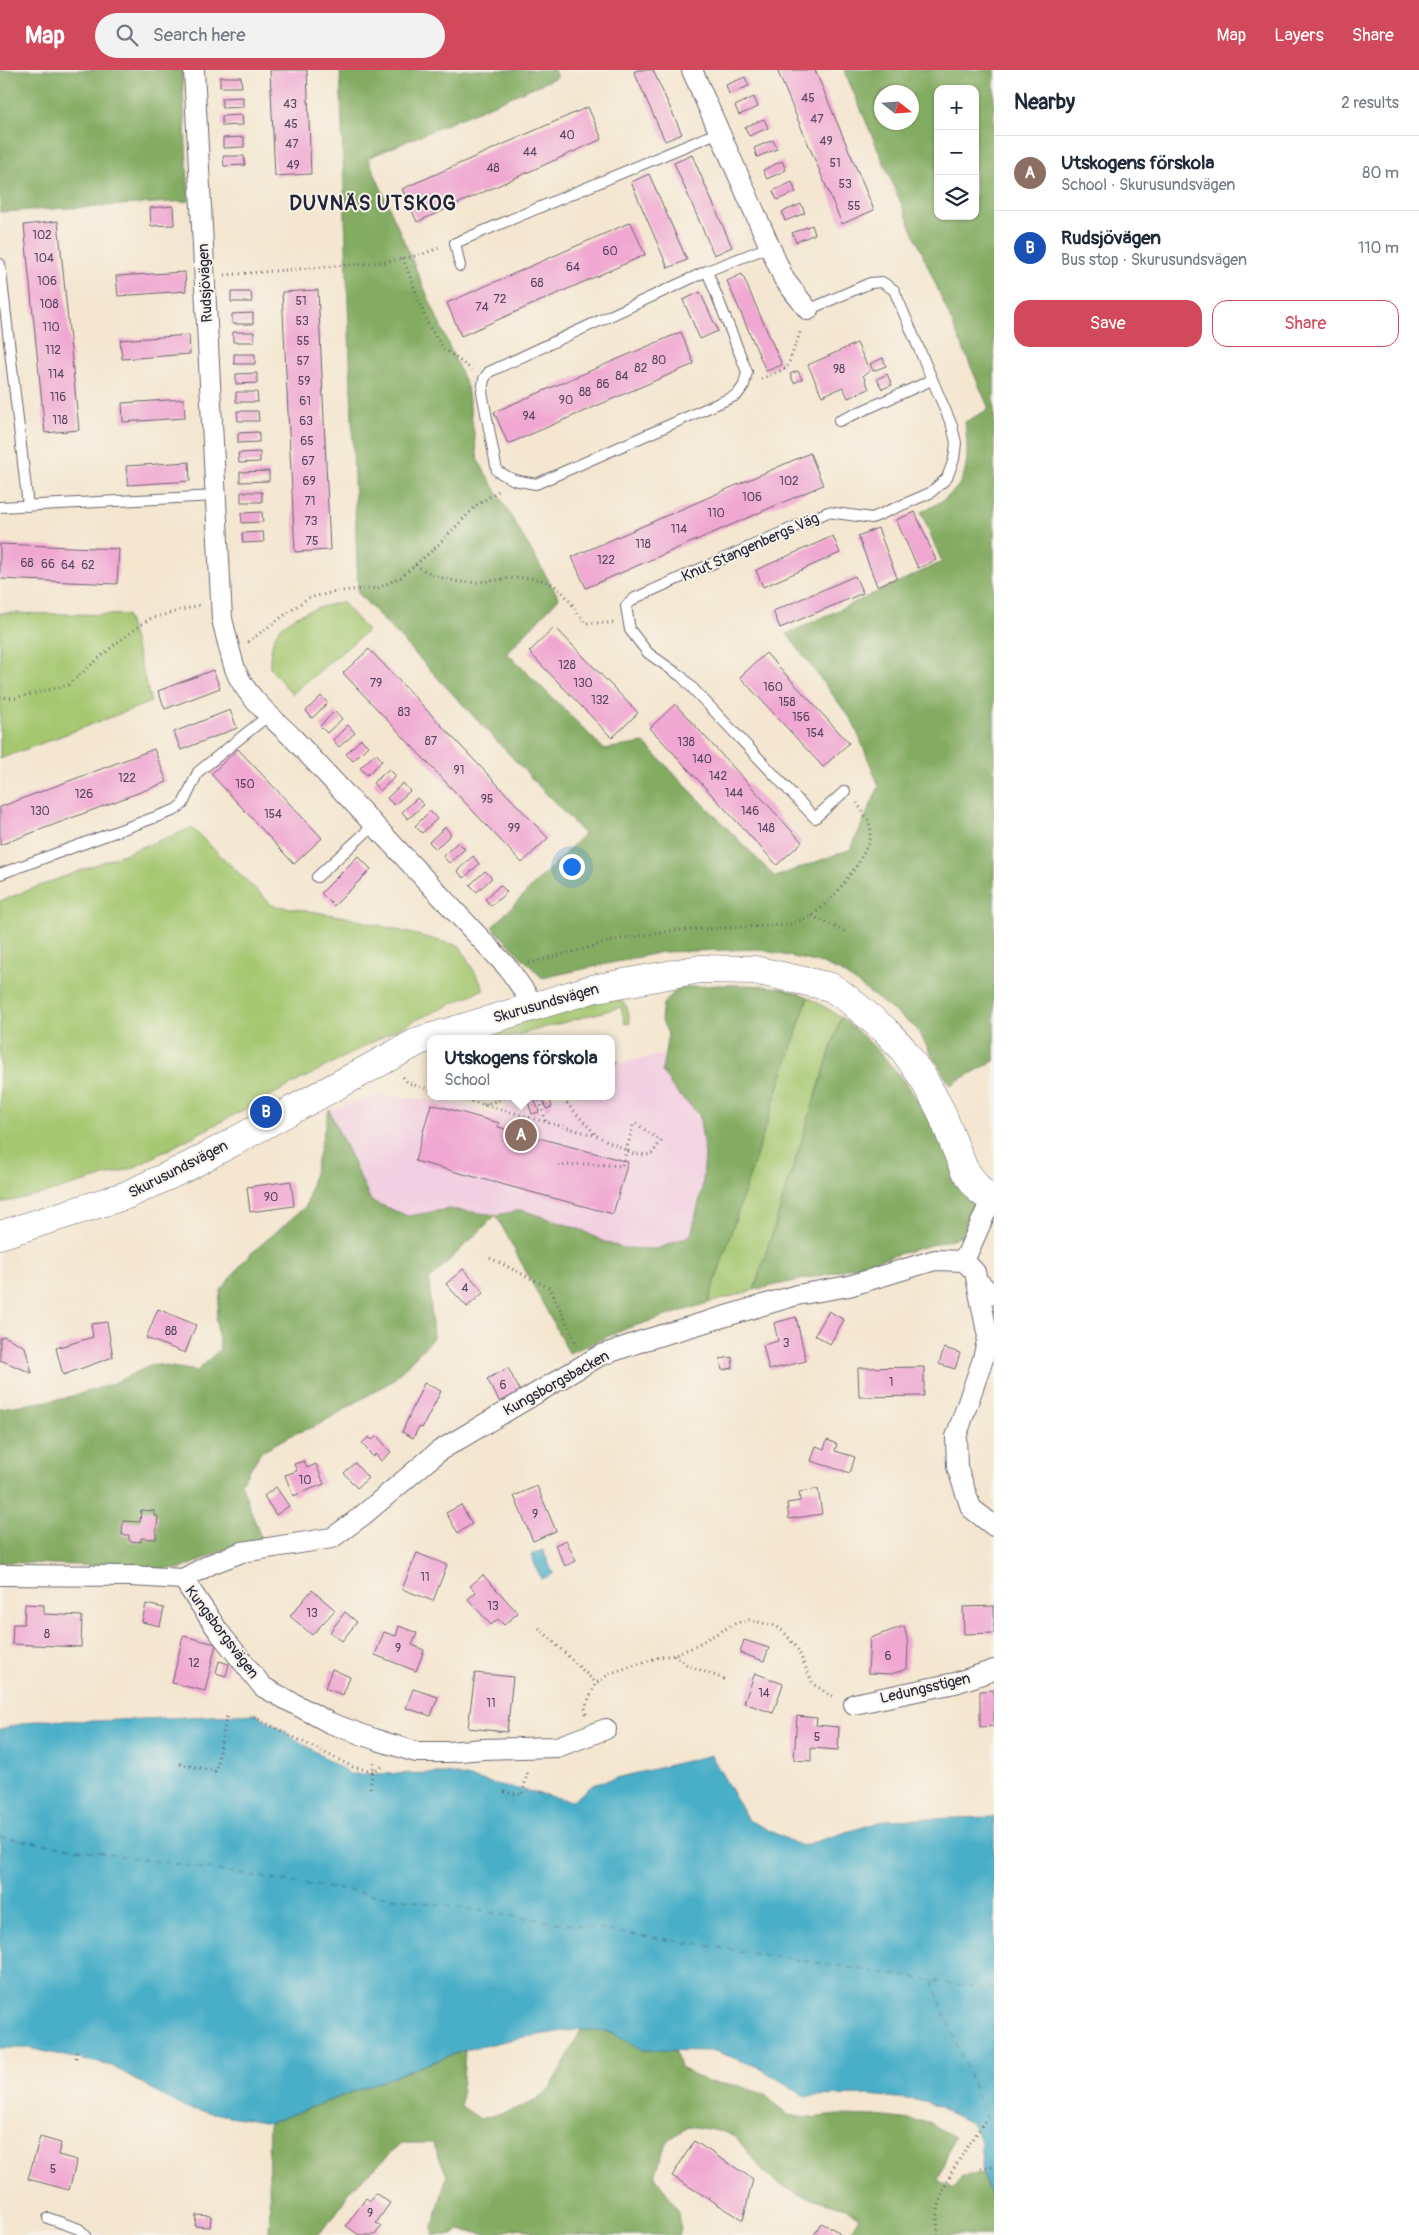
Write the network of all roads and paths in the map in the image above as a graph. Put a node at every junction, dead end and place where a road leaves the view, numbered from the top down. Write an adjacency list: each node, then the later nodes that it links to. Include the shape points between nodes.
1 (194, 70): 10 (street, Rudsjövägen)
2 (692, 70): 3 (street)
3 (719, 132): 4 (lane); 5 (street)
4 (455, 243): 6 (path); 7 (lane)
5 (769, 246): 9 (lane); 11 (street, via 784,280)
6 (403, 258): 10 (path, via 227,275); 12 (path, via 428,325 444,349)
7 (460, 266)
8 (0, 268): 18 (lane)
9 (707, 271): 12 (lane, via 489,372); 14 (lane, via 747,372)
10 (205, 272): 17 (street, Rudsjövägen)
11 (808, 310): 13 (lane, Knut Stangenbergs Väg, via 870,283 882,282 894,290); 14 (path, via 787,368)
12 (484, 379): 16 (lane, via 482,392 497,471)
13 (932, 380): 15 (lane); 22 (lane, Knut Stangenbergs Väg, via 956,443 947,478 930,493 872,518 828,512 635,598 626,606)
14 (744, 385): 16 (lane, via 737,395 536,484)
15 (839, 421)
16 (514, 480): 20 (path, via 477,505)
17 (216, 496): 18 (lane); 25 (street, Rudsjövägen, via 222,619 236,670)
18 (28, 506): 19 (lane)
19 (0, 507)
20 (415, 565): 22 (path, via 434,577 463,582 532,577 558,589 585,623); 23 (path, via 401,577 378,588 339,591 308,598)
21 (208, 603): 24 (path, via 149,619 68,685 16,698)
22 (629, 623): 26 (lane, via 630,630 648,653 682,677 815,818)
23 (242, 647)
24 (0, 697)
25 (269, 715): 27 (street, Rudsjövägen); 28 (lane, via 198,772 183,804 175,810)
26 (845, 792): 30 (path, via 869,822 868,844 858,864 833,897)
27 (375, 824): 29 (lane); 33 (street, Rudsjövägen, via 508,968)
28 (0, 874)
29 (317, 877)
30 (812, 916): 31 (path); 32 (path, via 787,925 678,930 621,939)
31 (846, 932)
32 (521, 965)
33 (534, 1005): 34 (street, Skurusundsvägen); 46 (street, Skurusundsvägen, via 592,988 700,969 754,970 830,987 885,1030 902,1048 940,1109 964,1169 978,1190)
34 (438, 1035)
35 (427, 1038): 47 (street, Skurusundsvägen, via 187,1167 127,1195)
36 (620, 1061): 37 (path)
37 (615, 1063)
38 (466, 1100): 42 (path)
39 (498, 1100): 42 (path)
40 (539, 1100): 43 (path)
41 (564, 1100): 44 (path)
42 (484, 1105): 43 (path)
43 (546, 1122): 44 (path)
44 (597, 1136): 45 (path, bridge, via 634,1154 651,1155 661,1141 634,1122 622,1166)
45 (558, 1166)
46 (993, 1200): 49 (street)
47 (0, 1235)
48 (490, 1258): 51 (path, via 550,1288)
49 (970, 1267): 50 (lane, via 990,1286); 51 (street, Kungsborgsbacken, via 935,1260 848,1286 760,1305 645,1340); 52 (street, via 988,1337 956,1437 957,1467 971,1508)
50 (994, 1299)
51 (585, 1364): 54 (street, Kungsborgsbacken, via 439,1451 332,1538 242,1552)
52 (994, 1526)
53 (0, 1575): 54 (street, Kungsborgsvägen)
54 (183, 1579): 63 (street, Kungsborgsvägen, via 219,1632 264,1687 330,1723 416,1752 557,1747)
55 (539, 1628): 59 (path)
56 (673, 1655): 58 (path, via 687,1665); 59 (path, via 611,1673); 60 (path, via 736,1623 749,1620 768,1623 791,1640 813,1684)
57 (994, 1670): 60 (street, Ledungsstigen, via 955,1683)
58 (724, 1679)
59 (596, 1683): 63 (path, via 585,1707)
60 (854, 1704)
61 (227, 1715): 65 (path, via 214,1771)
62 (254, 1717): 67 (path, via 353,1767)
63 (597, 1732)
64 (374, 1759): 67 (path)
65 (180, 1764)
66 (393, 1768): 67 (path, via 384,1766)
67 (373, 1771): 69 (path)
68 (524, 1784): 70 (path, via 522,1795)
69 (370, 1788)
70 (504, 1792)
71 (77, 2050): 72 (path)
72 (76, 2058)
73 (986, 2119): 78 (path, via 943,2186 937,2211)
74 (994, 2167): 75 (path)
75 (981, 2168)
76 (48, 2218): 77 (lane, via 80,2229)
77 (85, 2235)
78 (938, 2235)

